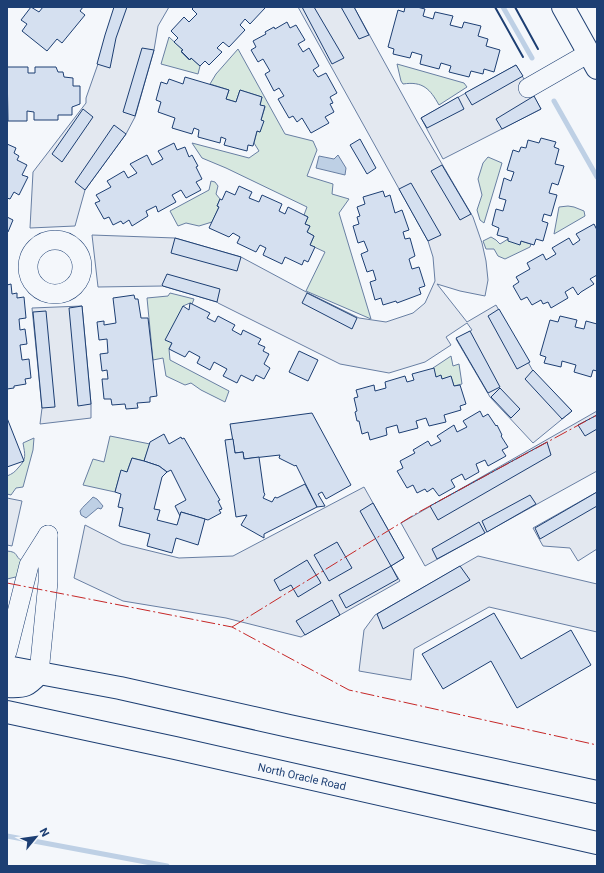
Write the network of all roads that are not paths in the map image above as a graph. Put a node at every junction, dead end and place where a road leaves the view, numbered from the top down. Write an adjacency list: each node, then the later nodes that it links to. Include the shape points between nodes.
1 (563, 7): 2 (main road)
2 (594, 59): 3 (lane)
3 (528, 88)
4 (7, 652): 6 (lane, via 28,565 48,535 48,582)
5 (7, 667): 6 (main road)
6 (39, 673): 7 (main road, via 31,682 20,687); 9 (main road, via 120,688)
7 (7, 686)
8 (7, 712): 10 (main road, North Oracle Road)
9 (597, 792)
10 (597, 843)

